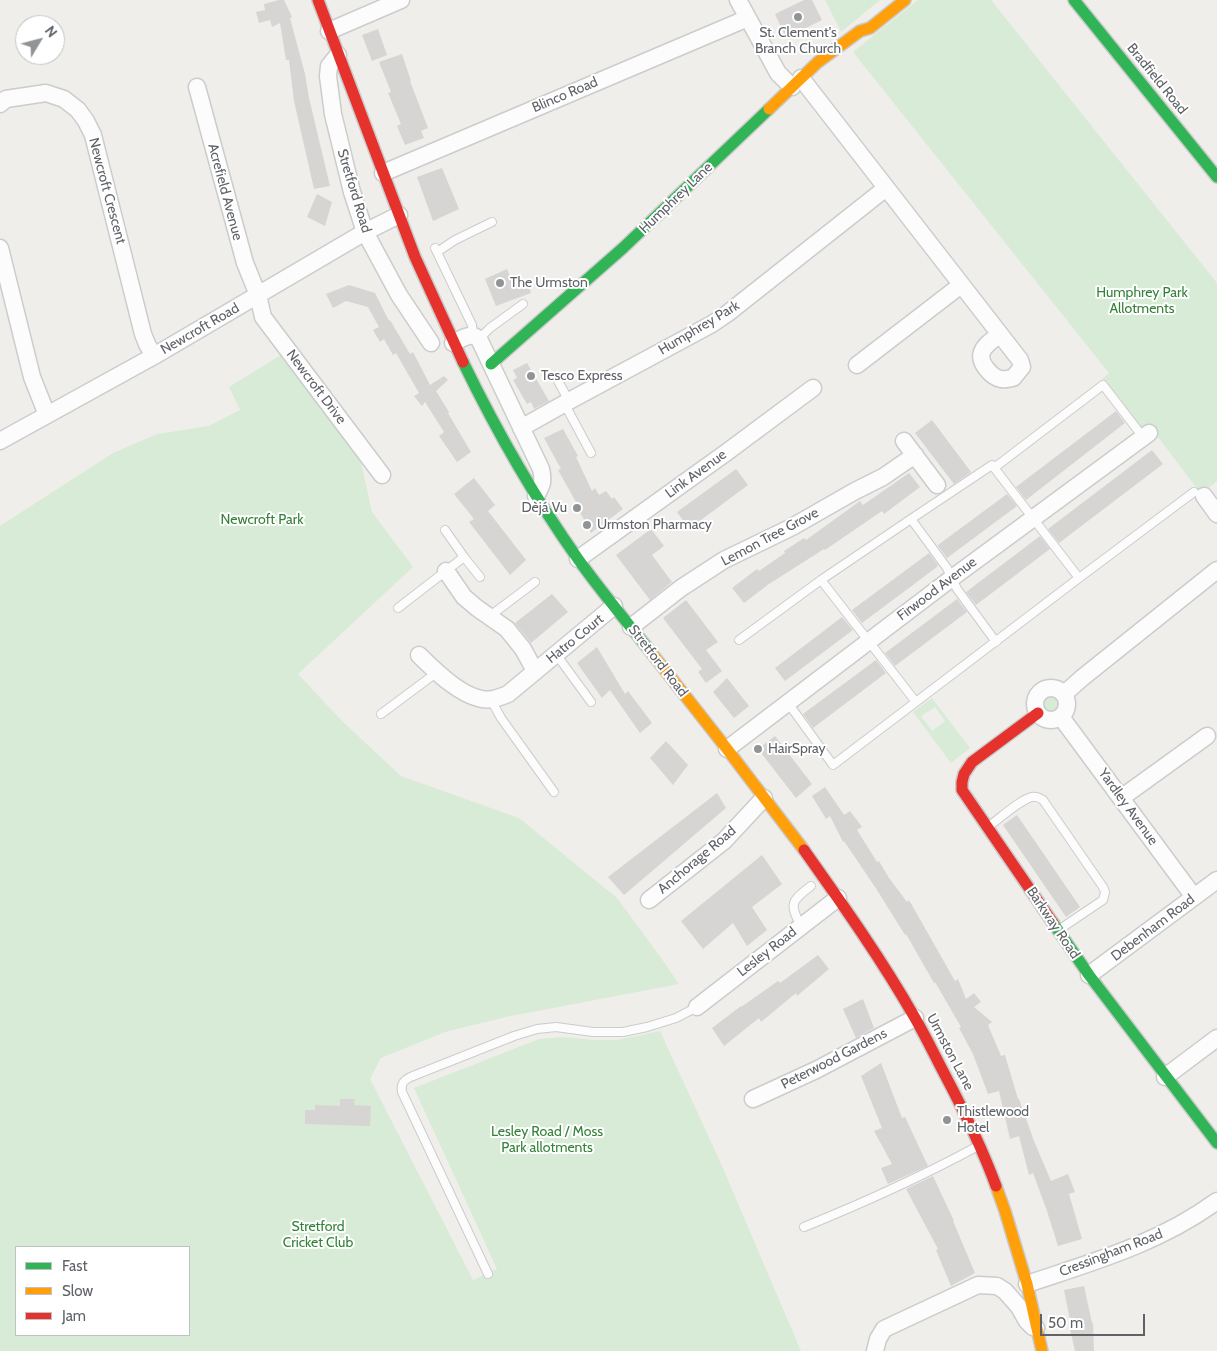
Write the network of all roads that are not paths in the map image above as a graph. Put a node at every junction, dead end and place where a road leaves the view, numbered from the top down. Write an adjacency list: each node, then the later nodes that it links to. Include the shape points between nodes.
1 (318, 0): 8 (main road, Stretford Road)
2 (401, 0): 8 (street)
3 (738, 0): 7 (street)
4 (894, 0): 9 (street, Humphrey Lane)
5 (906, 0): 9 (main road, Humphrey Lane)
6 (1074, 0): 15 (main road, Bradfield Road)
7 (748, 18): 11 (street, via 778,73); 14 (street, Blinco Road)
8 (329, 31): 10 (main road, Stretford Road)
9 (860, 32): 11 (main road, Humphrey Lane, via 818,62)
10 (338, 55): 14 (main road, Stretford Road); 19 (street, Stretford Road, via 329,66 328,76 333,114)
11 (796, 83): 16 (street); 29 (main road, Humphrey Lane, via 624,248)
12 (197, 87): 22 (street, Acrefield Avenue, via 244,263)
13 (0, 104): 28 (street, Newcroft Crescent, via 6,99 46,93 64,99 86,121 93,136 143,334)
14 (384, 173): 17 (main road, Stretford Road)
15 (1217, 177)
16 (886, 188): 21 (street); 33 (street, Humphrey Park, via 712,324)
17 (399, 215): 19 (street, Newcroft Road); 26 (main road, Stretford Road, via 414,257)
18 (492, 222): 25 (lane, via 436,250)
19 (365, 232): 22 (street, Newcroft Road); 27 (street, Stretford Road, via 399,296)
20 (0, 248): 34 (street, via 32,377)
21 (961, 285): 24 (street); 30 (street)
22 (258, 295): 28 (street, Newcroft Road); 42 (street, Newcroft Drive, via 264,317)
23 (523, 304): 25 (lane)
24 (1000, 335)
25 (476, 337): 26 (street, via 468,336); 29 (street)
26 (453, 342): 45 (main road, Stretford Road, via 458,364)
27 (431, 343)
28 (154, 356): 34 (street, Newcroft Road)
29 (491, 364): 35 (street)
30 (857, 365)
31 (558, 380): 33 (lane)
32 (813, 388): 51 (street, Link Avenue)
33 (566, 402): 35 (street, Humphrey Park); 39 (lane)
34 (46, 415): 37 (street, Newcroft Road)
35 (521, 428): 45 (street, via 543,478)
36 (1146, 435): 41 (lane, via 1103,385); 48 (street, Firwood Avenue)
37 (0, 441)
38 (904, 441): 40 (street)
39 (590, 453)
40 (915, 456): 43 (street); 62 (street, Lemon Tree Grove, via 792,527 724,560)
41 (994, 468): 47 (lane, via 992,465); 48 (lane)
42 (382, 475)
43 (937, 485)
44 (1199, 494): 46 (street); 56 (lane)
45 (536, 496): 51 (main road, Stretford Road)
46 (1217, 514)
47 (911, 518): 55 (lane); 57 (lane)
48 (1032, 518): 55 (street, Firwood Avenue); 56 (lane)
49 (446, 530): 50 (lane)
50 (464, 557): 53 (lane); 54 (lane)
51 (578, 559): 59 (main road, Stretford Road)
52 (1217, 570): 70 (street)
53 (446, 571): 60 (lane); 61 (street, Hatro Court, via 464,596)
54 (480, 577)
55 (952, 578): 64 (street, Firwood Avenue); 65 (lane)
56 (1079, 578): 65 (lane)
57 (821, 580): 63 (lane); 64 (lane)
58 (535, 582): 61 (lane)
59 (614, 606): 62 (main road, Stretford Road); 66 (street, Hatro Court)
60 (398, 608)
61 (490, 616): 68 (street, Hatro Court, via 507,629 524,649)
62 (631, 627): 79 (main road, Stretford Road)
63 (739, 640)
64 (869, 641): 73 (lane); 74 (street, Firwood Avenue)
65 (996, 642): 73 (lane)
66 (556, 654): 68 (street, Hatro Court); 72 (lane)
67 (419, 655): 69 (street)
68 (535, 671): 71 (street, Hatro Court, via 508,694)
69 (436, 673): 71 (street, via 461,691); 76 (lane)
70 (1064, 694): 75 (street, via 1049,688 1040,693 1036,702); 77 (street, via 1068,703)
71 (491, 700): 80 (lane)
72 (591, 702)
73 (916, 702): 74 (lane, via 833,765)
74 (788, 703): 79 (street, Firwood Avenue)
75 (1038, 713): 77 (street, via 1046,719); 84 (main road, Barkway Road, via 972,762 964,773 962,790)
76 (381, 714)
77 (1061, 717): 82 (street, Yardley Avenue)
78 (1206, 736): 82 (street)
79 (728, 749): 81 (main road, Stretford Road)
80 (554, 792)
81 (764, 798): 83 (main road, Stretford Road); 89 (street, Anchorage Road, via 724,841)
82 (1121, 798): 87 (street, Yardley Avenue)
83 (783, 823): 88 (main road, Urmston Lane)
84 (988, 827): 91 (main road, Barkway Road); 91 (lane, via 1024,800 1039,797 1098,879 1105,892 1103,900)
85 (1217, 880): 87 (street, Debenham Road)
86 (812, 886): 90 (lane, via 798,896 793,906)
87 (1194, 897): 92 (street, Debenham Road)
88 (838, 898): 90 (street, Lesley Road); 94 (main road, Urmston Lane)
89 (650, 900)
90 (801, 926): 93 (street, Lesley Road)
91 (1059, 930): 92 (main road, Barkway Road)
92 (1089, 975): 96 (main road, Barkway Road)
93 (697, 1006): 102 (lane, via 676,1018 623,1032 556,1027 537,1029 486,1046 403,1082 402,1092)
94 (915, 1018): 97 (street, Peterwood Gardens); 99 (main road, Urmston Lane)
95 (1217, 1038): 96 (street)
96 (1165, 1077): 98 (main road, Barkway Road)
97 (753, 1099)
98 (1217, 1143)
99 (980, 1145): 101 (lane, via 922,1176); 103 (main road, Urmston Lane, via 1005,1211)
100 (1217, 1201): 103 (street, Cressingham Road, via 1150,1241)
101 (804, 1227)
102 (488, 1274)
103 (1027, 1284): 104 (main road, Urmston Lane)
104 (1036, 1328): 105 (street, via 1027,1321 1006,1291 997,1286 978,1285 884,1329); 106 (main road, Urmston Lane)
105 (875, 1351)
106 (1042, 1351)

